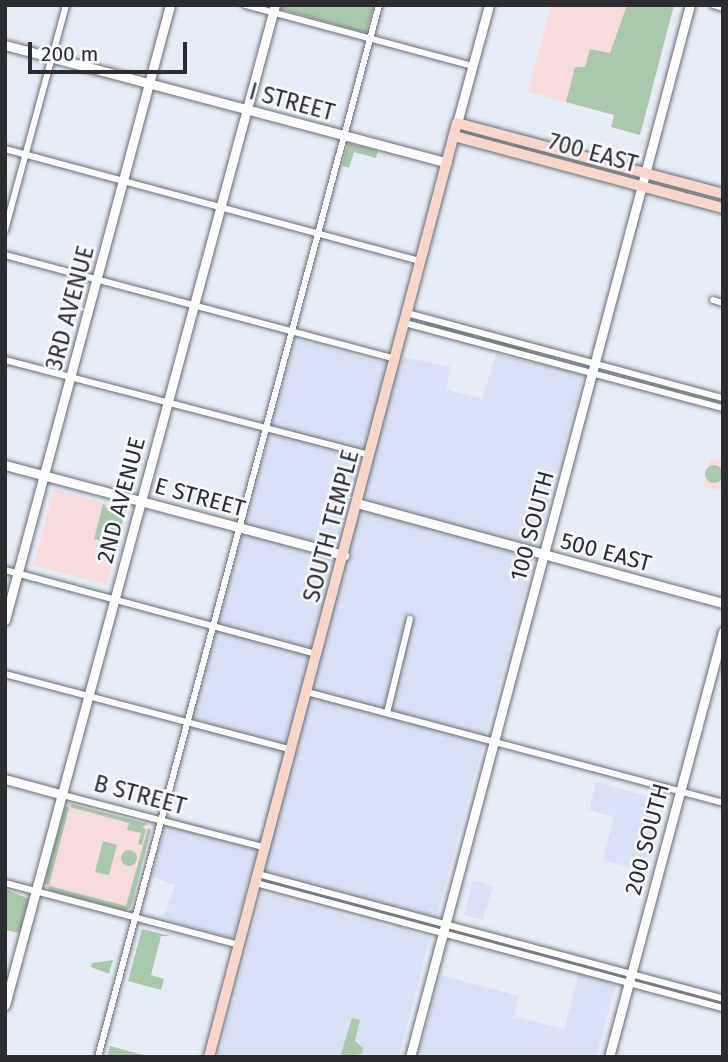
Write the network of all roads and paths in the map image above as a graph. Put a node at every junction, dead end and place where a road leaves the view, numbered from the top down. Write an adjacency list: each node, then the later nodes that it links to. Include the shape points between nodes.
1 (66, 5): 12 (street)
2 (170, 5): 14 (street, 3RD AVENUE)
3 (245, 5): 9 (street)
4 (379, 5): 10 (street)
5 (489, 5): 13 (street, SOUTH TEMPLE)
6 (690, 5): 22 (street, 100 SOUTH)
7 (713, 5): 8 (street)
8 (723, 8)
9 (274, 9): 10 (street); 15 (street, 2ND AVENUE)
10 (370, 39): 13 (street); 17 (street)
11 (5, 45): 12 (street, I STREET)
12 (52, 58): 14 (street, I STREET); 20 (street)
13 (472, 66): 16 (street, SOUTH TEMPLE)
14 (149, 84): 15 (street, I STREET); 23 (street, 3RD AVENUE)
15 (246, 110): 17 (street, I STREET); 26 (street, 2ND AVENUE)
16 (457, 123): 18 (main road, SOUTH TEMPLE); 22 (main road, 700 EAST)
17 (344, 136): 21 (street, I STREET); 29 (street)
18 (454, 136): 21 (main road, SOUTH TEMPLE); 24 (main road, 700 EAST)
19 (5, 149): 20 (street)
20 (26, 155): 23 (street); 28 (street)
21 (447, 163): 31 (main road, SOUTH TEMPLE)
22 (645, 174): 24 (street, 100 SOUTH); 25 (main road, 700 EAST)
23 (123, 181): 26 (street); 32 (street, 3RD AVENUE)
24 (642, 186): 27 (main road, 700 EAST); 44 (street, 100 SOUTH)
25 (723, 194)
26 (220, 207): 29 (street); 35 (street, 2ND AVENUE)
27 (723, 208)
28 (5, 230)
29 (318, 233): 31 (street); 37 (street)
30 (5, 255): 32 (street)
31 (421, 261): 36 (main road, SOUTH TEMPLE)
32 (97, 279): 35 (street); 46 (street, 3RD AVENUE)
33 (713, 300): 34 (street)
34 (723, 303)
35 (194, 305): 37 (street); 54 (street, 2ND AVENUE)
36 (406, 318): 38 (street); 39 (street); 42 (main road, SOUTH TEMPLE)
37 (292, 331): 42 (street); 57 (street)
38 (477, 331): 39 (street); 40 (street)
39 (475, 341): 41 (street)
40 (532, 346): 41 (street); 44 (street)
41 (529, 356): 44 (street)
42 (395, 359): 58 (main road, SOUTH TEMPLE)
43 (5, 360): 46 (street)
44 (594, 368): 45 (street); 48 (street); 65 (street, 100 SOUTH)
45 (638, 374): 47 (street); 48 (street)
46 (71, 377): 54 (street); 60 (street, 3RD AVENUE)
47 (659, 380): 49 (street); 50 (street)
48 (635, 384): 49 (street)
49 (656, 390): 53 (street)
50 (696, 390): 51 (street); 53 (street)
51 (711, 395): 52 (street); 55 (street)
52 (723, 398)
53 (693, 400): 55 (street)
54 (168, 403): 57 (street); 61 (street, 2ND AVENUE)
55 (708, 404): 56 (street)
56 (723, 408)
57 (265, 429): 58 (street); 63 (street)
58 (370, 455): 62 (main road, SOUTH TEMPLE)
59 (5, 465): 60 (street, E STREET)
60 (45, 475): 61 (street, E STREET); 67 (street, 3RD AVENUE)
61 (141, 502): 63 (street, E STREET); 68 (street, 2ND AVENUE)
62 (357, 503): 64 (main road, SOUTH TEMPLE); 65 (street, 500 EAST)
63 (239, 527): 64 (street, E STREET); 72 (street)
64 (344, 555): 74 (main road, SOUTH TEMPLE)
65 (544, 555): 69 (street, 500 EAST); 80 (street, 100 SOUTH)
66 (5, 570): 67 (street)
67 (18, 573): 68 (street); 71 (street, 3RD AVENUE)
68 (115, 599): 72 (street); 77 (street, 2ND AVENUE)
69 (723, 603)
70 (410, 619): 78 (street)
71 (5, 620)
72 (213, 626): 74 (street); 79 (street)
73 (723, 631): 83 (street, 200 SOUTH)
74 (317, 654): 76 (main road, SOUTH TEMPLE)
75 (5, 674): 77 (street)
76 (307, 692): 78 (street); 81 (main road, SOUTH TEMPLE)
77 (89, 696): 79 (street); 84 (street, 2ND AVENUE)
78 (387, 713): 80 (street)
79 (187, 723): 81 (street); 86 (street)
80 (494, 741): 83 (street); 92 (street, 100 SOUTH)
81 (292, 750): 87 (main road, SOUTH TEMPLE)
82 (5, 779): 84 (street, B STREET)
83 (680, 791): 85 (street); 94 (street, 200 SOUTH)
84 (63, 795): 86 (street, B STREET); 90 (street, 2ND AVENUE)
85 (723, 803)
86 (161, 820): 87 (street, B STREET); 91 (street)
87 (266, 848): 88 (main road, SOUTH TEMPLE)
88 (257, 878): 92 (street); 93 (main road, SOUTH TEMPLE)
89 (5, 883): 90 (street)
90 (36, 891): 91 (street); 96 (street, 2ND AVENUE)
91 (135, 918): 93 (street); 98 (street)
92 (444, 928): 94 (street); 100 (street, 100 SOUTH)
93 (239, 945): 99 (main road, SOUTH TEMPLE)
94 (629, 978): 95 (street); 97 (street); 101 (street, 200 SOUTH)
95 (723, 999)
96 (5, 1005)
97 (723, 1008)
98 (98, 1057)
99 (209, 1057)
100 (410, 1057)
101 (609, 1057)

